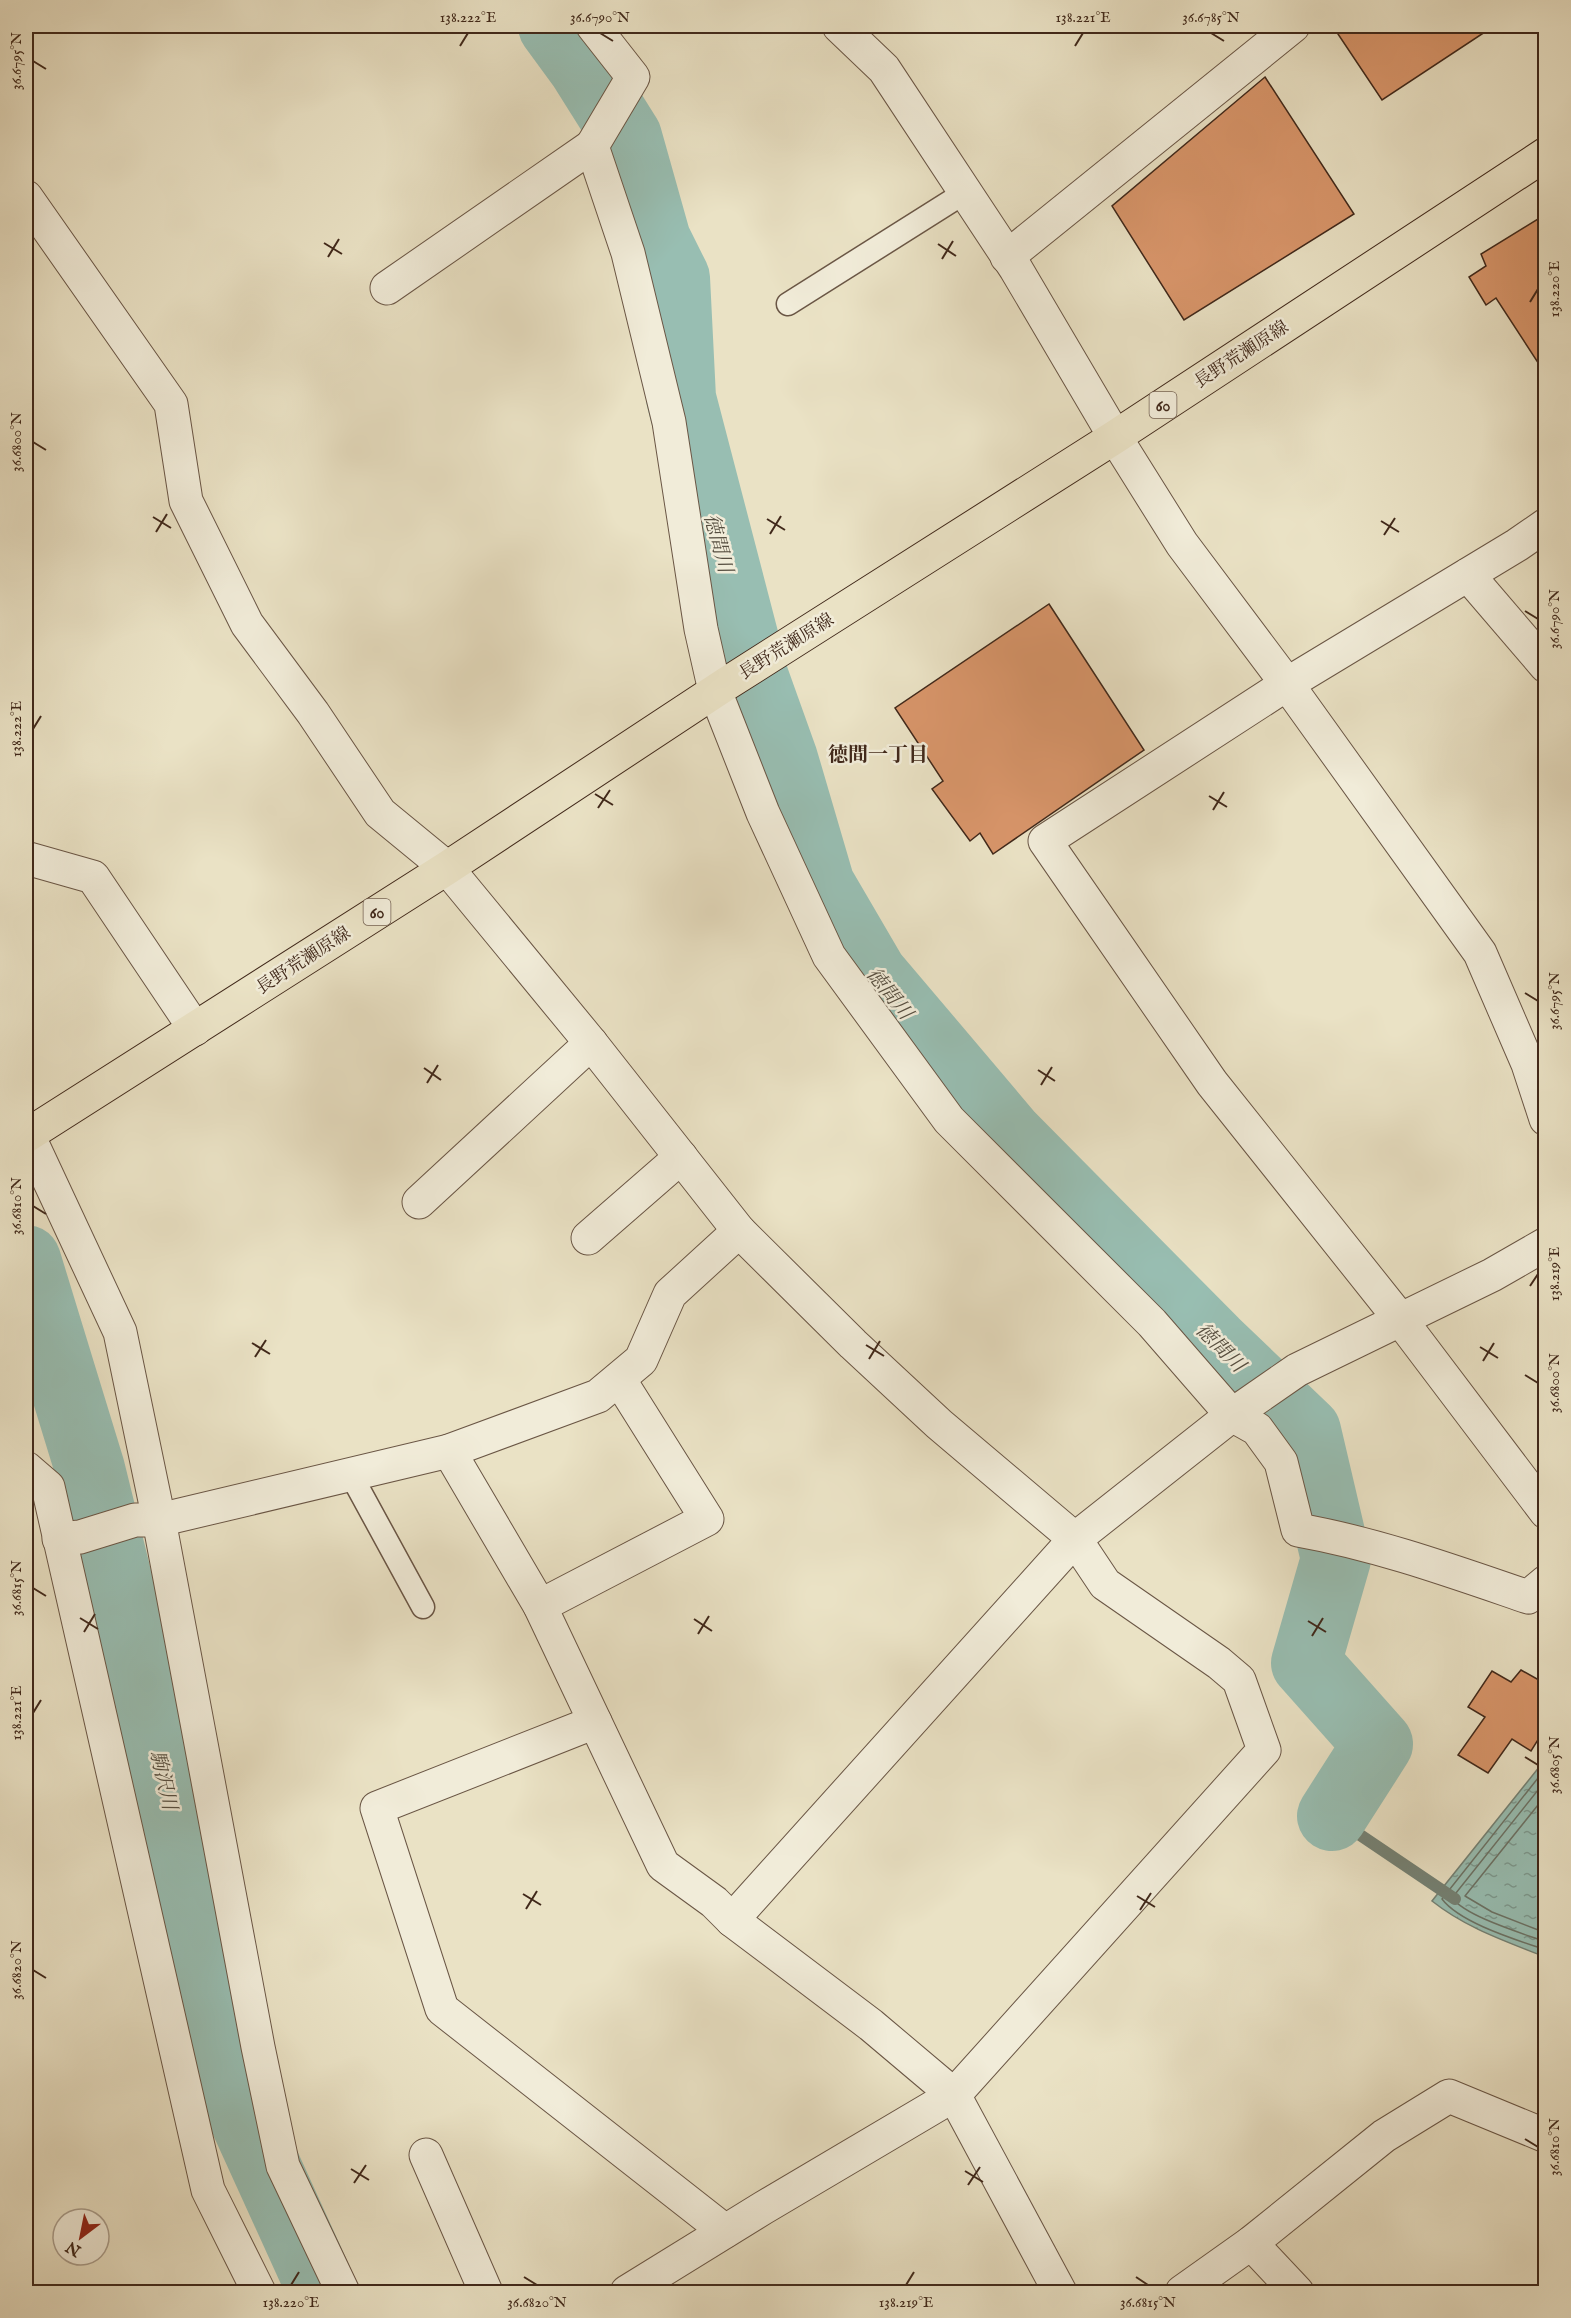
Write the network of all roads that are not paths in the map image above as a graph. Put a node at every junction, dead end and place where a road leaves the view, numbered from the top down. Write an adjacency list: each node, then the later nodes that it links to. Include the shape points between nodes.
1 (593, 26): 4 (street, via 633,77)
2 (839, 26): 6 (street, via 884,69)
3 (1293, 26): 8 (street)
4 (595, 141): 9 (street); 16 (street, via 628,253 669,422 701,629)
5 (1545, 154): 11 (main road, 長野荒瀬原線 / 60)
6 (964, 193): 8 (street); 10 (lane)
7 (26, 197): 18 (street, via 171,404 186,501 247,624 380,813)
8 (1007, 257): 11 (street)
9 (387, 288)
10 (788, 304)
11 (1115, 437): 15 (street, via 1182,544); 16 (main road, 長野荒瀬原線 / 60)
12 (1545, 525): 13 (street)
13 (1468, 575): 14 (street); 15 (street)
14 (1545, 666)
15 (1287, 684): 21 (street, via 1480,953); 29 (street, via 1045,841 1212,1083)
16 (720, 688): 18 (main road, 長野荒瀬原線 / 60); 31 (street, via 763,813 829,956 949,1120)
17 (26, 858): 19 (street, via 93,877)
18 (447, 868): 19 (main road, 長野荒瀬原線 / 60); 20 (street)
19 (195, 1029): 23 (main road, 長野荒瀬原線 / 60)
20 (591, 1043): 24 (street); 25 (street)
21 (1537, 1061): 22 (street)
22 (1545, 1119)
23 (27, 1136): 36 (street, via 120,1332)
24 (681, 1158): 26 (street); 27 (street)
25 (419, 1202)
26 (739, 1231): 30 (street, via 670,1294 642,1360); 38 (street, via 939,1424)
27 (588, 1238)
28 (1545, 1244): 29 (street)
29 (1400, 1320): 31 (street, via 1297,1370); 35 (street)
30 (619, 1378): 32 (street, via 598,1396); 40 (street, via 707,1519)
31 (1240, 1410): 38 (street); 39 (street, via 1281,1462 1298,1530 1422,1561 1528,1598)
32 (449, 1451): 34 (street); 40 (street)
33 (26, 1468): 37 (street, via 48,1487)
34 (351, 1475): 36 (street); 41 (lane)
35 (1545, 1512)
36 (147, 1520): 37 (street); 50 (street, via 283,2166)
37 (70, 1538): 49 (street, via 208,2190)
38 (1075, 1539): 43 (street); 44 (street, via 1106,1584 1239,1680 1264,1750)
39 (1545, 1582)
40 (540, 1606): 42 (street)
41 (423, 1607)
42 (595, 1722): 43 (street, via 663,1865); 47 (street, via 377,1808 442,2009)
43 (732, 1920): 44 (street, via 871,2025)
44 (954, 2095): 47 (street); 53 (street)
45 (1545, 2136): 48 (street, via 1449,2096 1384,2136)
46 (426, 2155): 51 (street)
47 (725, 2231): 52 (street)
48 (1251, 2243): 54 (street); 55 (street)
49 (259, 2292)
50 (343, 2292)
51 (486, 2292)
52 (627, 2292)
53 (1060, 2292)
54 (1182, 2292)
55 (1297, 2292)

